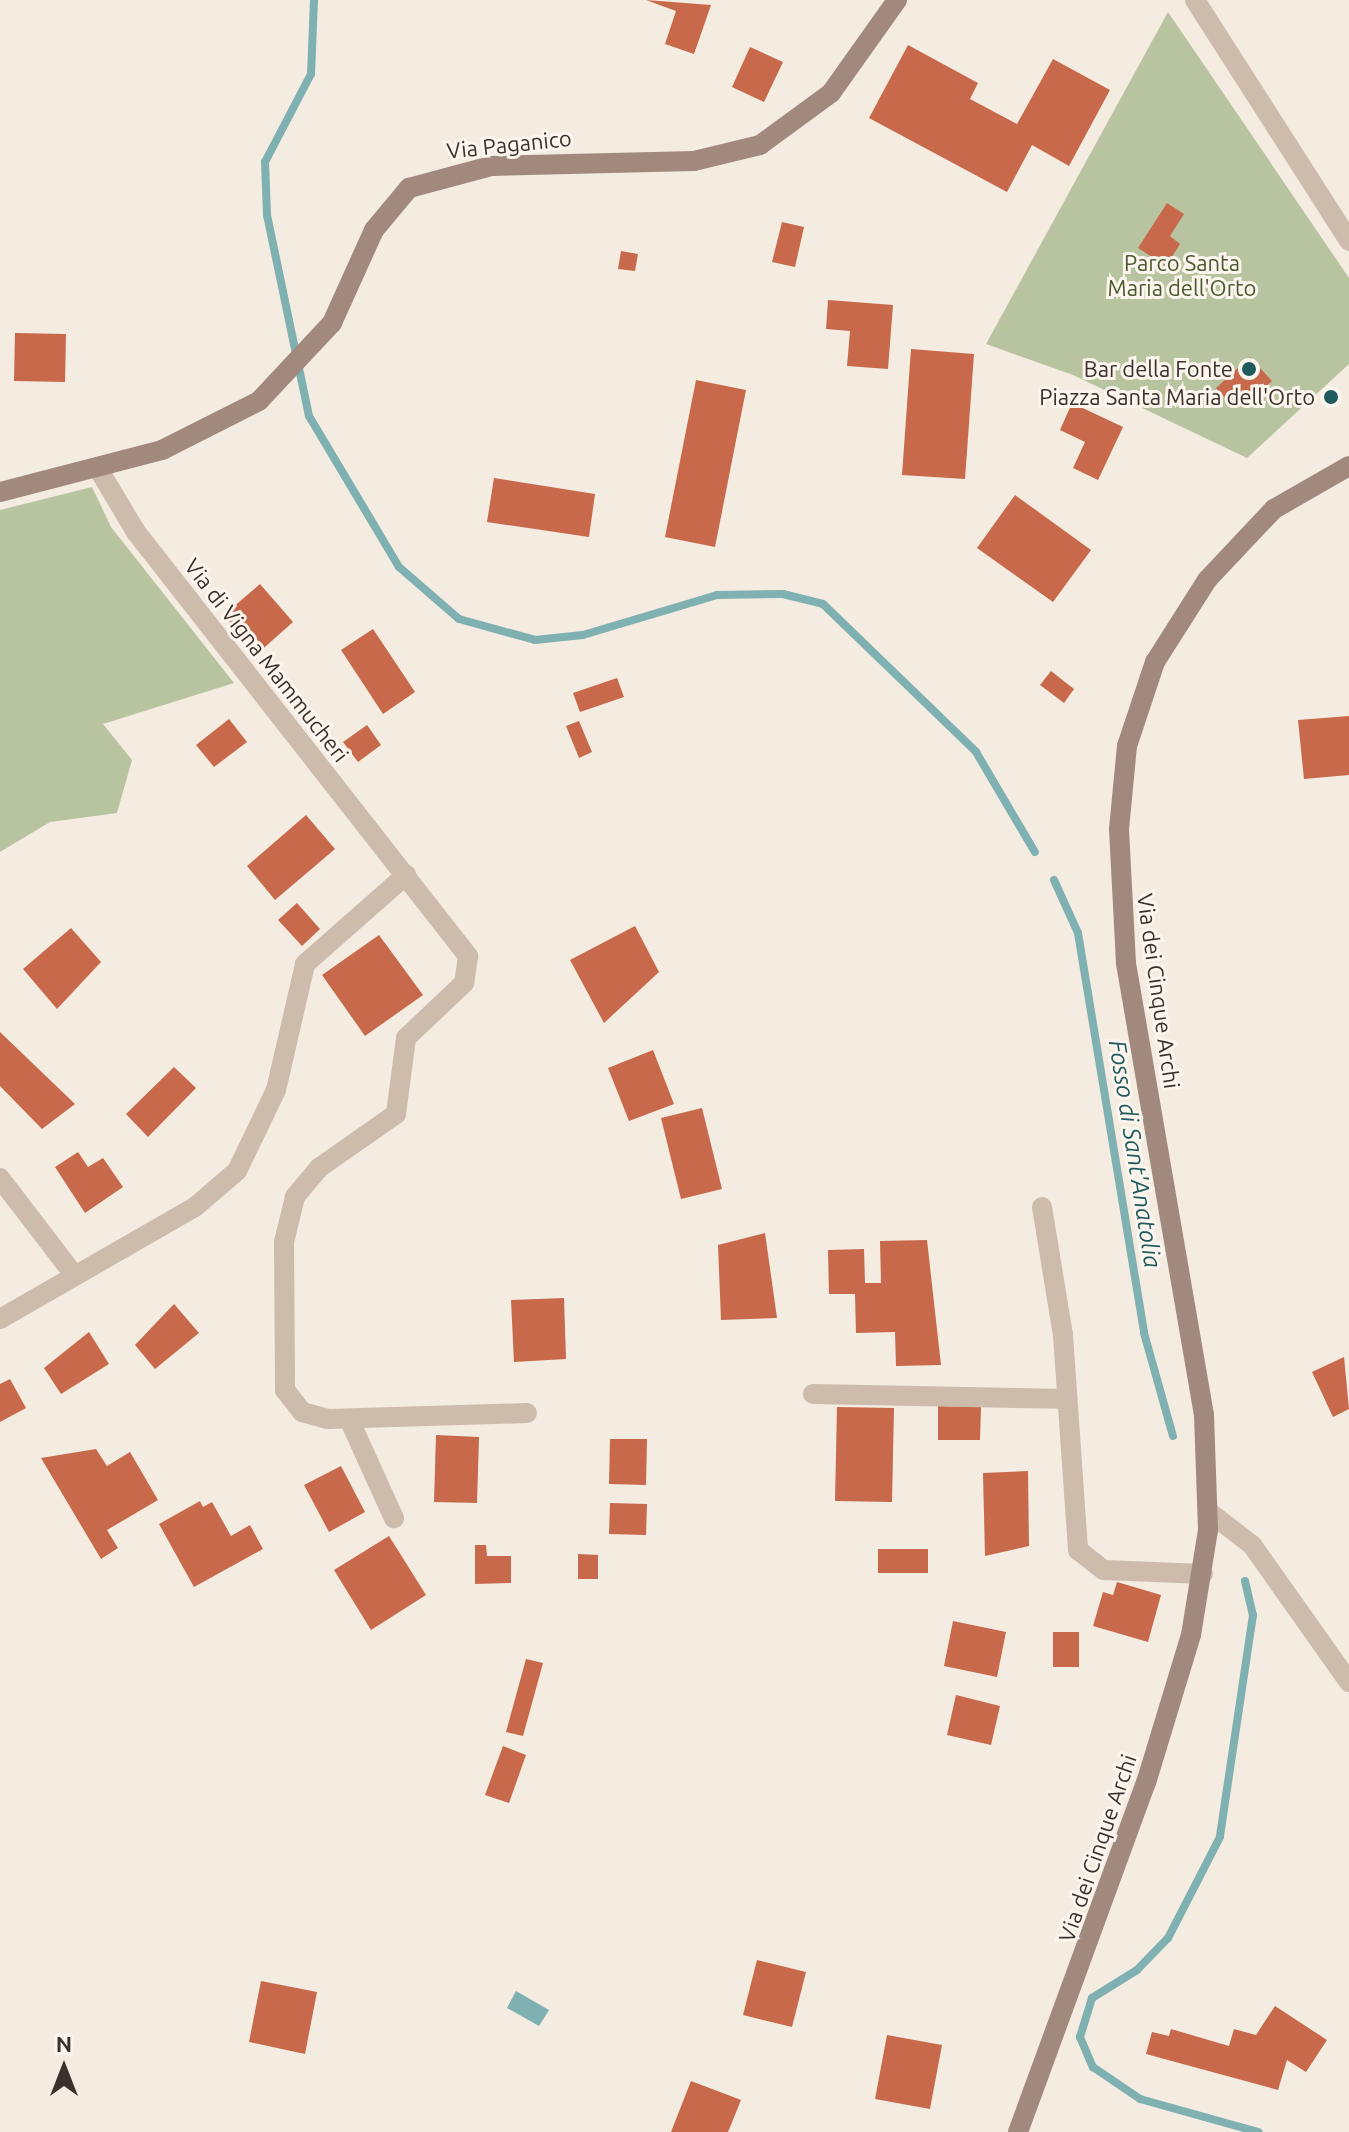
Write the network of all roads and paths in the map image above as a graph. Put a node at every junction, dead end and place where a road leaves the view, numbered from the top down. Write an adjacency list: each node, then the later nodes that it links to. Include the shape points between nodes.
1 (897, 0): 5 (main road, Via Paganico, via 831,93 760,145 694,161 507,164 409,188 374,230 332,323 259,401 180,443)
2 (1195, 0): 3 (street)
3 (1349, 241)
4 (1349, 466): 16 (main road, Via dei Cinque Archi, via 1274,509 1207,580 1148,679 1124,766 1119,829 1126,963 1204,1415)
5 (99, 470): 6 (main road, Via Paganico); 7 (street, Via di Vigna Mammucheri, via 127,520)
6 (0, 492)
7 (406, 875): 10 (street, via 305,964 273,1100 237,1171 195,1207); 15 (street, Via di Vigna Mammucheri, via 465,946 468,975 406,1038 396,1114 307,1179 284,1242 285,1390 311,1416)
8 (0, 1178): 10 (street)
9 (1042, 1207): 13 (street)
10 (75, 1276): 11 (street)
11 (0, 1319)
12 (813, 1394): 13 (street)
13 (1067, 1399): 18 (street, via 1072,1525 1083,1557 1104,1570)
14 (527, 1413): 15 (street, Via di Vigna Mammucheri)
15 (349, 1419): 17 (street)
16 (1209, 1512): 18 (main road, Via dei Cinque Archi); 19 (street, via 1252,1545)
17 (394, 1518)
18 (1203, 1574): 20 (main road, Via dei Cinque Archi, via 1138,1807)
19 (1349, 1682)
20 (1018, 2132)

